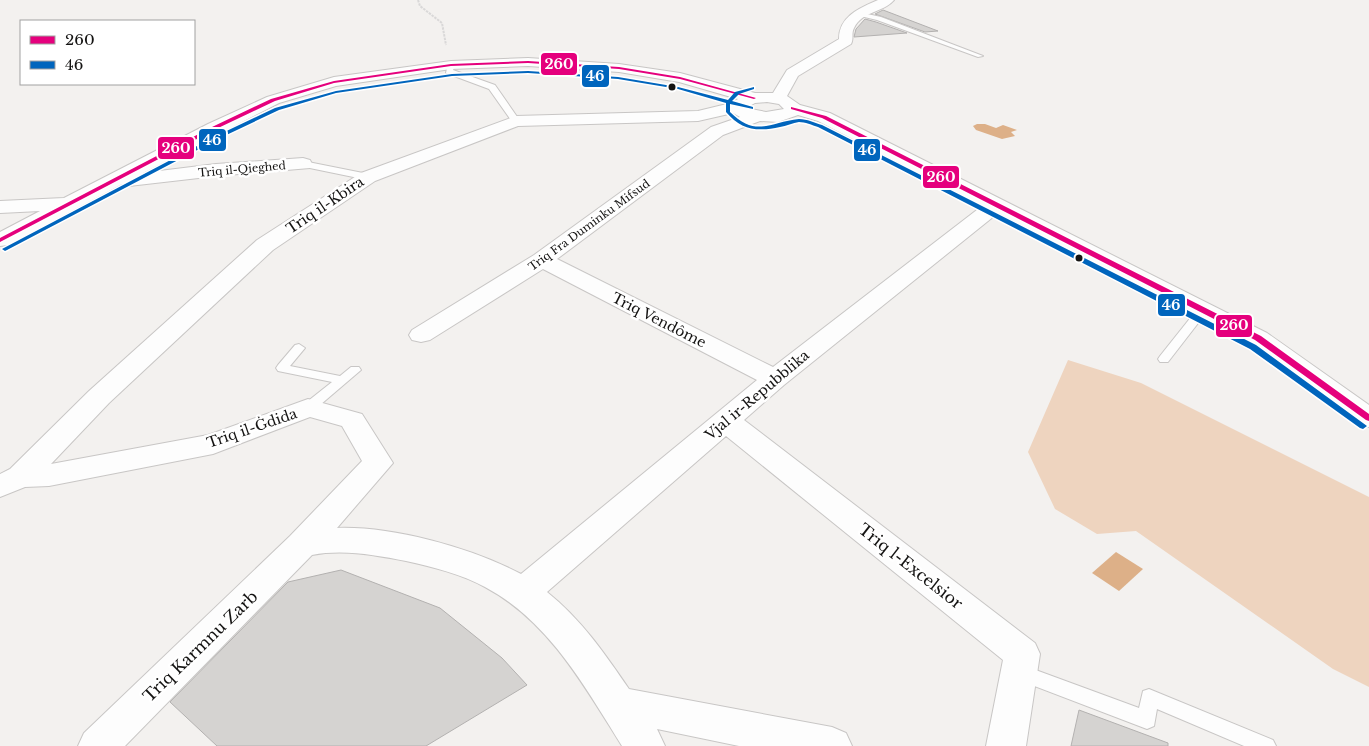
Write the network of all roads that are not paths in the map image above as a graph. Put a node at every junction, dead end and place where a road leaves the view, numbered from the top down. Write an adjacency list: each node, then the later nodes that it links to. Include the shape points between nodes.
1 (888, 0): 2 (street)
2 (858, 14): 3 (lane, via 879,18); 5 (street, via 846,29 846,41 792,73)
3 (980, 56)
4 (451, 65): 6 (street, via 528,62 619,68 680,78); 8 (lane, via 449,71 492,88); 11 (street, via 334,82 273,100)
5 (777, 99): 6 (street); 7 (street, via 784,100)
6 (755, 107): 7 (street, via 779,117 791,113); 8 (street, Triq il-Kbira, via 741,112 738,107 698,116); 16 (street, Triq Fra Duminku Mifsud, via 717,131)
7 (793, 108): 13 (street, via 824,117)
8 (516, 121): 10 (street, Triq il-Kbira)
9 (303, 164): 10 (lane, Triq il-Qieghed); 11 (street, Triq il-Qieghed)
10 (368, 177): 27 (street, Triq il-Kbira, via 266,245)
11 (116, 181): 12 (street)
12 (72, 203): 14 (street); 15 (street)
13 (997, 204): 17 (street); 22 (street, Vjal ir-Repubblika)
14 (0, 207)
15 (0, 240)
16 (542, 260): 18 (street, Triq Fra Duminku Mifsud); 22 (street, Triq Vendôme)
17 (1202, 309): 20 (lane); 25 (street, via 1258,338)
18 (421, 335)
19 (299, 348): 23 (lane, via 282,368)
20 (1164, 359)
21 (355, 370): 23 (lane)
22 (775, 379): 26 (street, Vjal ir-Repubblika)
23 (343, 380): 24 (lane)
24 (308, 408): 27 (street, Triq il-Ġdida, via 213,444); 28 (street, Triq il-Ġdida, via 352,420 378,463)
25 (1369, 418)
26 (726, 421): 29 (street, Vjal ir-Repubblika); 30 (street, Triq l-Excelsior, via 1022,654)
27 (10, 482)
28 (302, 545): 29 (street, via 337,538 411,549 489,573); 32 (street, Triq Karmnu Zarb)
29 (523, 593): 31 (street, via 566,632)
30 (1019, 672): 35 (street, Triq l-Excelsior); 36 (lane, via 1147,720 1150,697)
31 (617, 704): 33 (street); 34 (street)
32 (98, 746)
33 (645, 746)
34 (832, 746)
35 (1006, 746)
36 (1266, 746)

